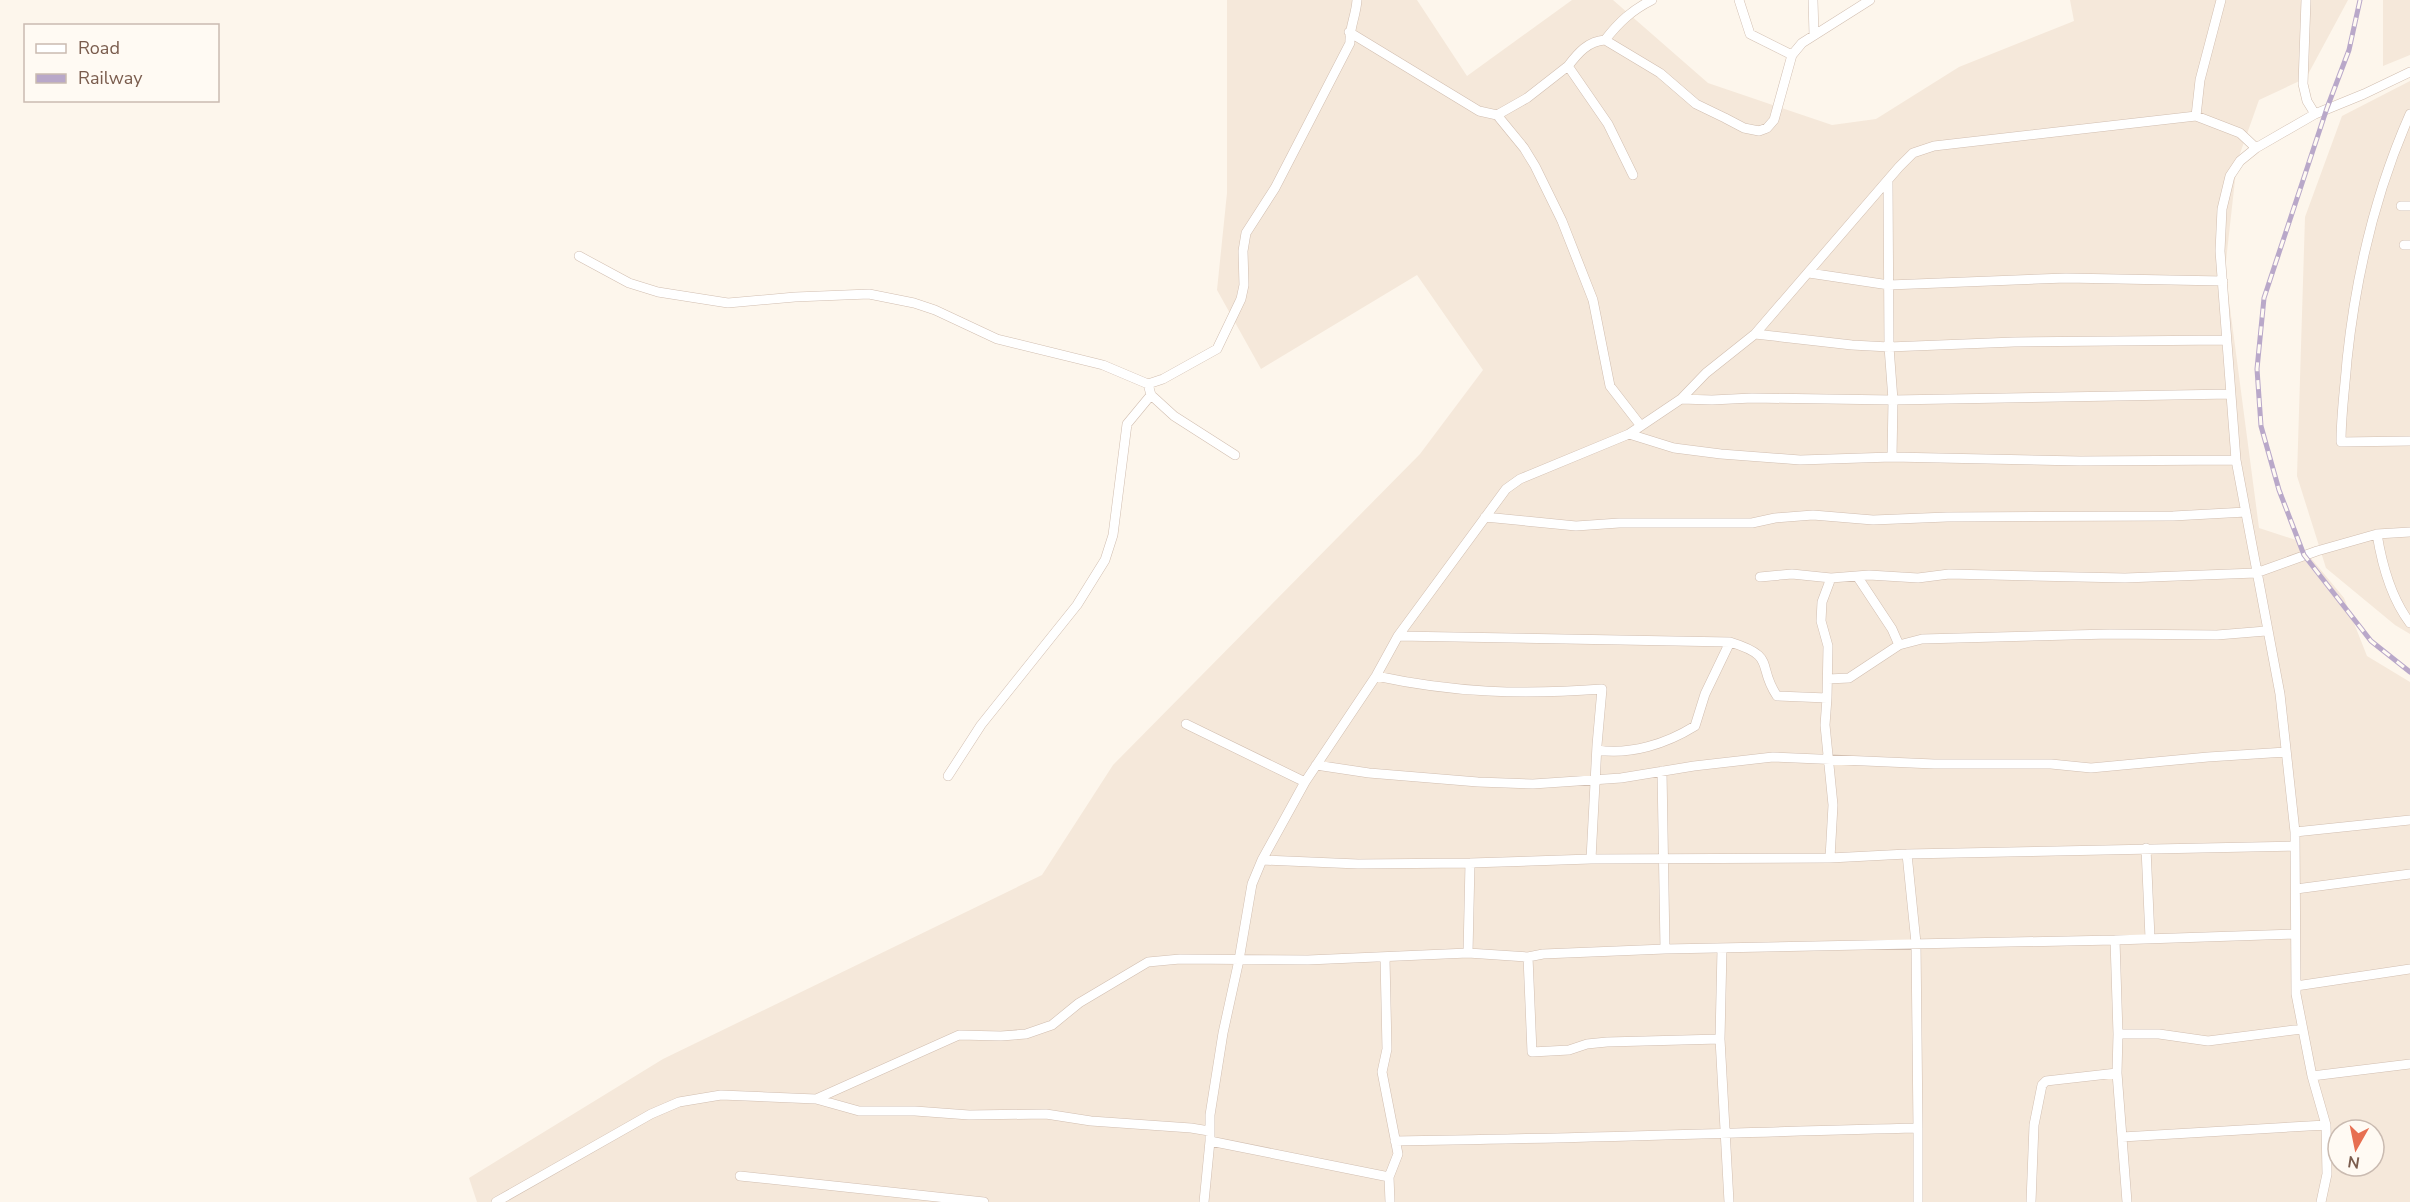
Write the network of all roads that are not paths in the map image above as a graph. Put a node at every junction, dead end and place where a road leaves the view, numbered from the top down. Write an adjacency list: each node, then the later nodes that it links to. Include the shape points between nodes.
1 (1357, 0): 8 (street, via 1356,17)
2 (1652, 0): 10 (street, via 1619,22)
3 (1739, 0): 11 (street, via 1750,34)
4 (1813, 0): 9 (street)
5 (1870, 0): 9 (street)
6 (2221, 0): 17 (street, via 2200,80)
7 (2306, 0): 14 (street, via 2303,84)
8 (1349, 32): 16 (street, via 1479,111); 28 (street, via 1350,43 1341,61 1275,188 1246,233 1241,299 1227,333 1207,356)
9 (1814, 35): 11 (street)
10 (1605, 40): 11 (street, via 1660,73 1696,104 1744,128 1759,130 1774,120); 12 (street, via 1583,49)
11 (1792, 55)
12 (1568, 66): 16 (street, via 1527,98); 19 (street, via 1608,124)
13 (2410, 72): 14 (street)
14 (2315, 114): 18 (street)
15 (2410, 114): 35 (street, via 2374,208 2353,304 2342,442)
16 (1497, 115): 33 (street, via 1524,148 1562,221 1593,300 1610,386)
17 (2196, 116): 18 (street, via 2240,133); 20 (street, via 1934,146 1914,153)
18 (2256, 148): 23 (street, via 2240,160 2230,176 2222,209)
19 (1633, 175)
20 (1888, 182): 22 (street); 24 (street)
21 (579, 256): 28 (street, via 629,283 658,292 728,303 853,294 914,303 997,339 1103,365)
22 (1809, 273): 24 (street); 25 (street)
23 (2223, 282): 24 (street, via 2066,278); 26 (street)
24 (1889, 285): 27 (street)
25 (1755, 334): 27 (street); 31 (street, via 1706,373)
26 (2226, 340): 27 (street); 29 (street)
27 (1889, 347): 32 (street)
28 (1148, 384): 30 (street)
29 (2231, 394): 32 (street); 38 (street)
30 (1151, 395): 36 (street, via 1174,416); 63 (street, via 1127,424 1113,535 1105,560 1077,605 981,725)
31 (1681, 399): 32 (street); 33 (street)
32 (1893, 400): 37 (street)
33 (1641, 426): 34 (street)
34 (1629, 434): 37 (street, via 1674,448 1721,454 1800,460); 40 (street, via 1520,479 1506,489)
35 (2410, 441)
36 (1235, 455)
37 (1892, 457): 38 (street)
38 (2236, 460): 39 (street)
39 (2246, 512): 40 (street, via 1873,520 1813,515 1752,523 1576,526); 43 (street)
40 (1485, 517): 51 (street)
41 (2410, 532): 42 (street)
42 (2377, 534): 43 (street); 47 (street, via 2382,566)
43 (2256, 573): 44 (street, via 2125,578); 50 (street)
44 (1857, 576): 46 (street); 53 (street)
45 (1760, 577): 46 (street, via 1792,574)
46 (1831, 578): 55 (street, via 1821,602)
47 (2398, 603): 48 (street); 49 (street)
48 (2410, 605)
49 (2410, 623)
50 (2266, 631): 53 (street, via 1922,639); 59 (street, via 2280,694)
51 (1398, 636): 52 (street); 54 (street)
52 (1730, 642): 56 (street, via 1758,653 1778,696); 58 (street, via 1705,694 1695,726 1645,748 1615,753)
53 (1899, 645): 55 (street, via 1857,674)
54 (1376, 676): 58 (street, via 1471,691 1602,689); 61 (street)
55 (1828, 680): 56 (street)
56 (1827, 698): 60 (street)
57 (1186, 724): 65 (street)
58 (1597, 750): 64 (street)
59 (2286, 753): 60 (street, via 2091,768); 67 (street)
60 (1827, 759): 62 (street, via 1773,757); 71 (street, via 1833,805)
61 (1316, 765): 64 (street, via 1478,782); 65 (street)
62 (1662, 771): 64 (street); 74 (street)
63 (948, 776)
64 (1596, 780): 72 (street)
65 (1305, 782): 73 (street)
66 (2410, 820): 67 (street)
67 (2295, 831): 68 (street)
68 (2295, 846): 69 (street); 77 (street)
69 (2146, 848): 70 (street); 79 (street)
70 (1907, 854): 71 (street); 81 (street)
71 (1830, 858): 74 (street)
72 (1592, 859): 74 (street); 75 (street)
73 (1262, 860): 75 (street); 87 (street, via 1252,884)
74 (1664, 860): 82 (street)
75 (1470, 863): 84 (street)
76 (2410, 874): 77 (street)
77 (2296, 889): 78 (street)
78 (2294, 934): 79 (street); 89 (street)
79 (2150, 938): 80 (street)
80 (2115, 940): 81 (street); 91 (street)
81 (1916, 943): 83 (street); 98 (street)
82 (1665, 949): 83 (street); 85 (street)
83 (1722, 949): 92 (street)
84 (1468, 953): 85 (street); 86 (street)
85 (1528, 957): 92 (street, via 1532,1052 1607,1042)
86 (1385, 958): 87 (street); 102 (street, via 1387,1049 1382,1072)
87 (1239, 960): 96 (street, via 1180,958 1148,962 1079,1003 1052,1026 1009,1036 959,1035); 100 (street, via 1223,1033)
88 (2410, 969): 89 (street)
89 (2296, 986): 90 (street)
90 (2302, 1029): 91 (street, via 2208,1041 2159,1034); 95 (street)
91 (2118, 1034): 94 (street)
92 (1720, 1039): 99 (street)
93 (2410, 1064): 95 (street)
94 (2117, 1073): 101 (street); 113 (street, via 2046,1081 2042,1085 2034,1125)
95 (2312, 1076): 97 (street)
96 (816, 1099): 100 (street, via 859,1111 1046,1114 1191,1128); 106 (street, via 721,1095 679,1102 651,1114)
97 (2326, 1125): 101 (street)
98 (1917, 1128): 99 (street); 112 (street)
99 (1727, 1132): 102 (street); 111 (street)
100 (1209, 1136): 104 (street); 109 (street)
101 (2122, 1137): 114 (street)
102 (1395, 1141): 104 (street, via 1398,1154)
103 (740, 1176): 108 (street)
104 (1389, 1177): 110 (street)
105 (2326, 1178): 115 (street)
106 (511, 1197): 107 (street)
107 (496, 1202)
108 (984, 1202)
109 (1204, 1202)
110 (1390, 1202)
111 (1730, 1202)
112 (1918, 1202)
113 (2031, 1202)
114 (2127, 1202)
115 (2321, 1202)

